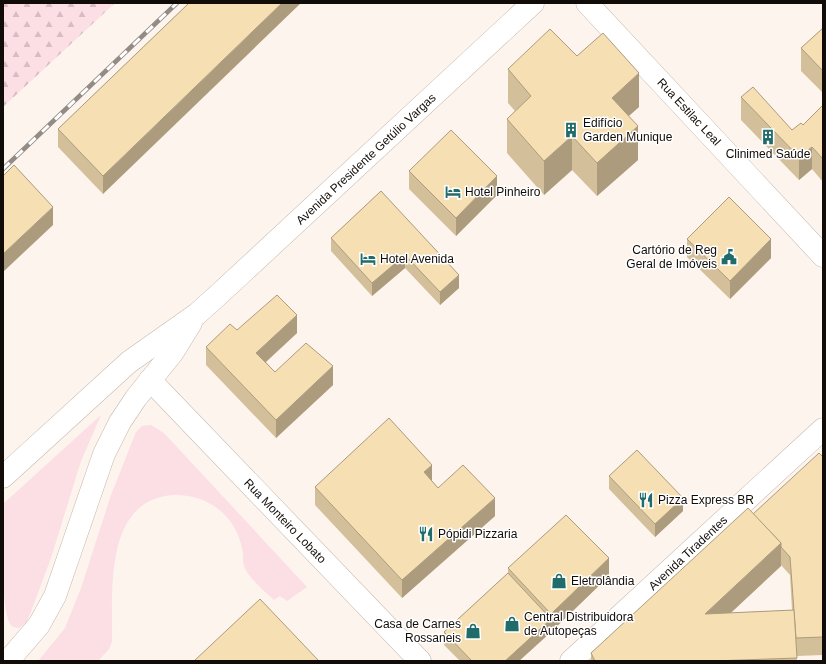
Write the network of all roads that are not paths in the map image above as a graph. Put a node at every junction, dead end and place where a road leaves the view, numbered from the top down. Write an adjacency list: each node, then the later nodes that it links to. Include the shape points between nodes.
1 (533, 3): 4 (main road, Avenida Presidente Getúlio Vargas)
2 (587, 3): 3 (main road, Rua Estilac Leal)
3 (823, 256)
4 (197, 314): 5 (main road, Avenida Presidente Getúlio Vargas, via 173,352); 7 (main road, Avenida Presidente Getúlio Vargas, via 129,362)
5 (150, 380): 8 (main road, Avenida Presidente Getúlio Vargas, via 120,422 104,454 56,596 39,625); 9 (main road, Rua Monteiro Lobato)
6 (823, 429): 10 (main road, Avenida Tiradentes)
7 (3, 477)
8 (8, 661)
9 (420, 661)
10 (571, 661)

